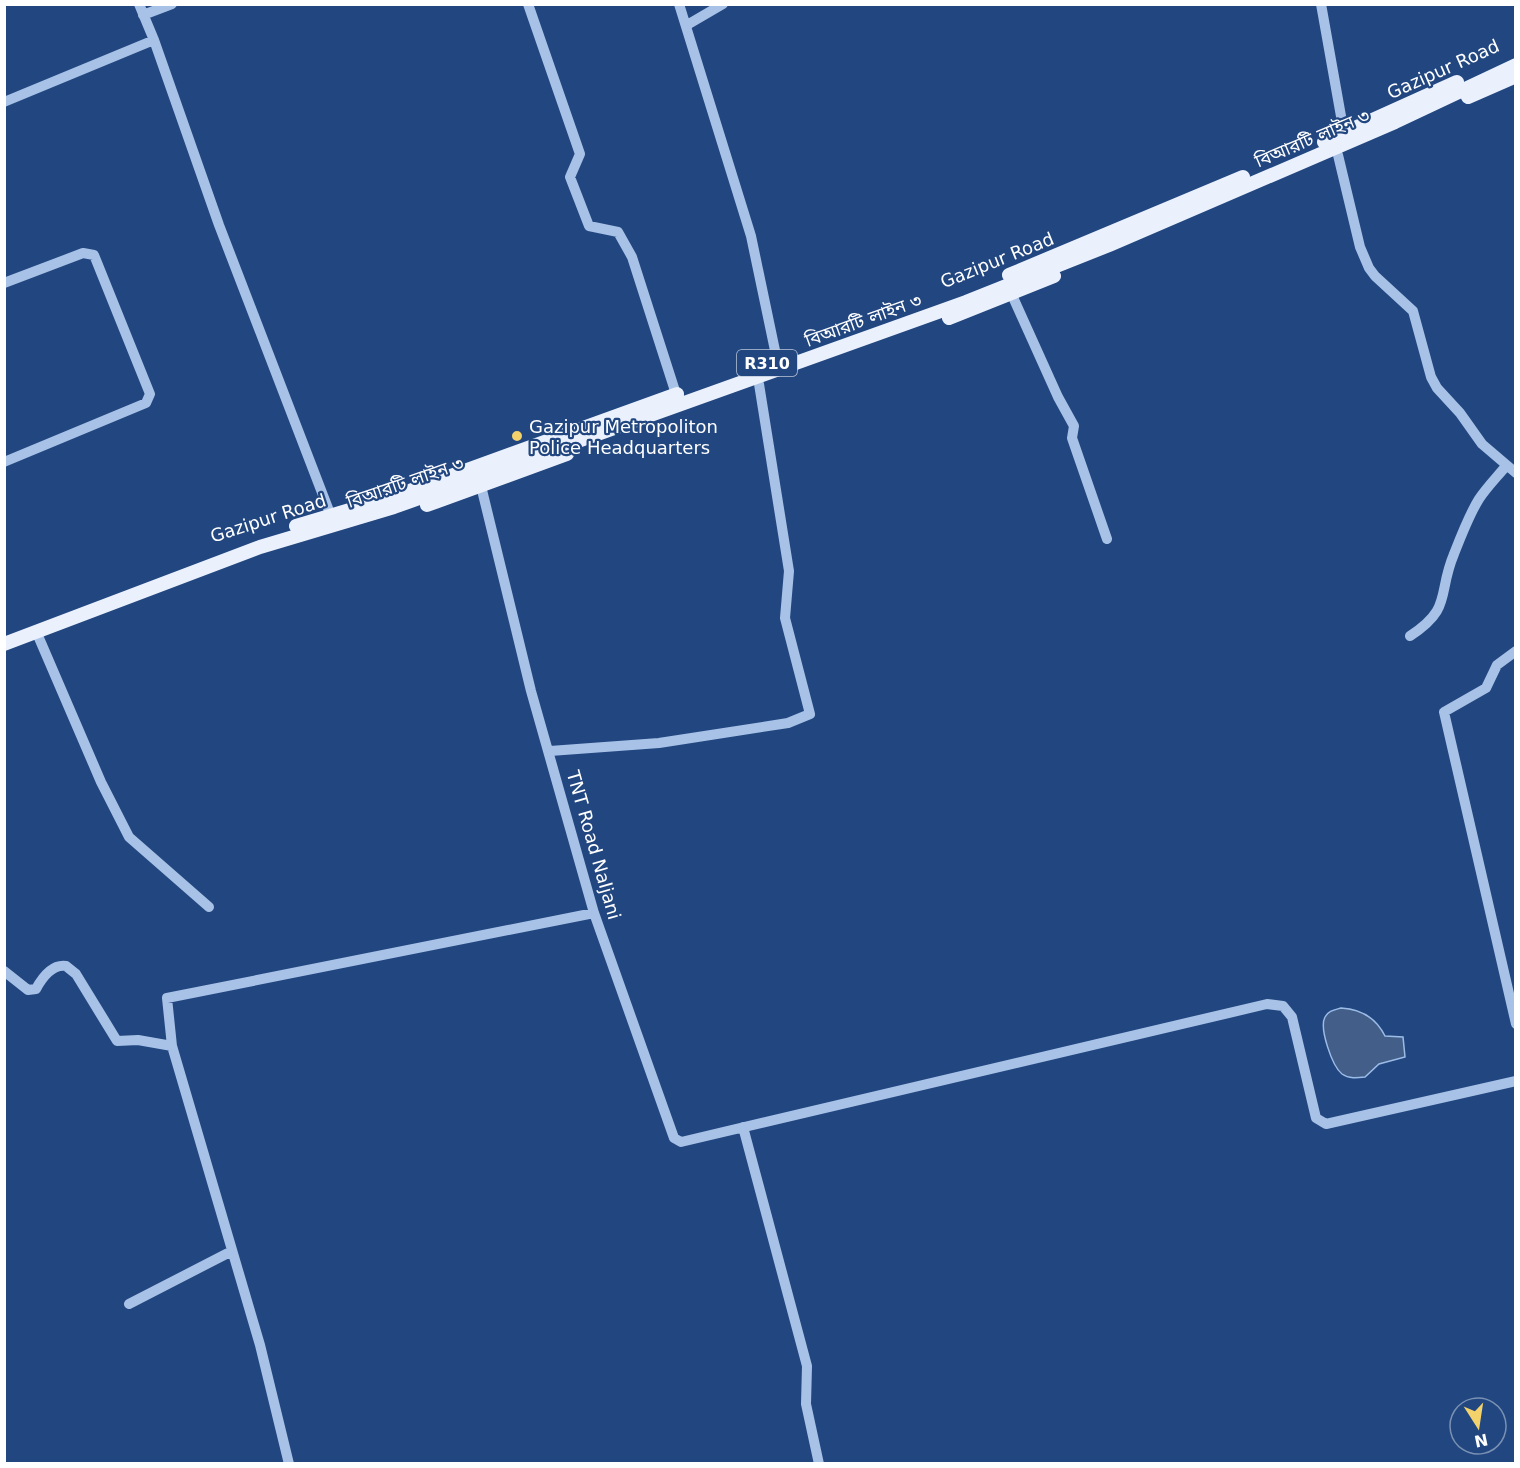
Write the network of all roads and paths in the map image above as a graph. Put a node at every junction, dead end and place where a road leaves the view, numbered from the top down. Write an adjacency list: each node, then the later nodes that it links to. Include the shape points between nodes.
1 (172, 4): 6 (street)
2 (528, 4): 19 (street, via 580,154 570,177 589,226 618,232 632,257)
3 (679, 4): 7 (street)
4 (723, 4): 7 (street)
5 (1321, 4): 13 (street)
6 (141, 10): 8 (street)
7 (687, 26): 17 (street, via 751,236)
8 (154, 40): 12 (street); 23 (street, via 219,225)
9 (1515, 56): 13 (main road, Gazipur Road / R310)
10 (1515, 65): 28 (main road, বিআরটি লাইন ৩, via 1395,122 966,302 394,507 260,547)
11 (1515, 76): 14 (main road, Gazipur Road / R310)
12 (4, 102)
13 (1344, 133): 17 (main road, Gazipur Road / R310, via 979,288)
14 (1338, 155): 16 (main road, Gazipur Road / R310); 21 (street, via 1360,247 1370,268 1413,311 1437,388 1482,444)
15 (4, 283): 20 (street, via 83,253 94,255 150,394 146,403)
16 (1012, 295): 18 (main road, Gazipur Road / R310); 24 (street, via 1074,426 1072,438)
17 (777, 360): 19 (main road, Gazipur Road / R310)
18 (759, 384): 22 (main road, Gazipur Road / R310); 31 (street, via 789,571 785,618 810,714 788,723 660,742)
19 (676, 394): 23 (main road, Gazipur Road / R310)
20 (4, 462)
21 (1511, 470): 26 (street, via 1479,499 1447,574 1443,604 1427,625)
22 (480, 486): 27 (main road, Gazipur Road / R310, via 396,516 262,555); 31 (street, TNT Road Naljani, via 531,691)
23 (331, 516): 25 (main road, Gazipur Road / R310, via 257,538)
24 (1107, 539)
25 (4, 635)
26 (1410, 636)
27 (39, 638): 30 (main road, Gazipur Road / R310); 32 (street, via 129,837)
28 (4, 644)
29 (1515, 651): 35 (street, via 1497,664 1486,688 1444,712)
30 (4, 653)
31 (550, 751): 33 (street, TNT Road Naljani)
32 (209, 907)
33 (594, 913): 36 (street, via 167,998); 38 (street, TNT Road Naljani, via 674,1138 681,1142)
34 (4, 971): 36 (street, via 28,990 36,989 53,968 66,966 76,974 117,1041)
35 (1515, 1024)
36 (172, 1046): 39 (street)
37 (1515, 1080): 38 (street, TNT Road Naljani, via 1326,1124 1316,1118 1292,1017 1283,1006 1267,1004)
38 (743, 1127): 42 (street, via 807,1366 806,1404)
39 (232, 1251): 40 (street); 41 (street)
40 (129, 1304)
41 (290, 1464)
42 (819, 1464)

